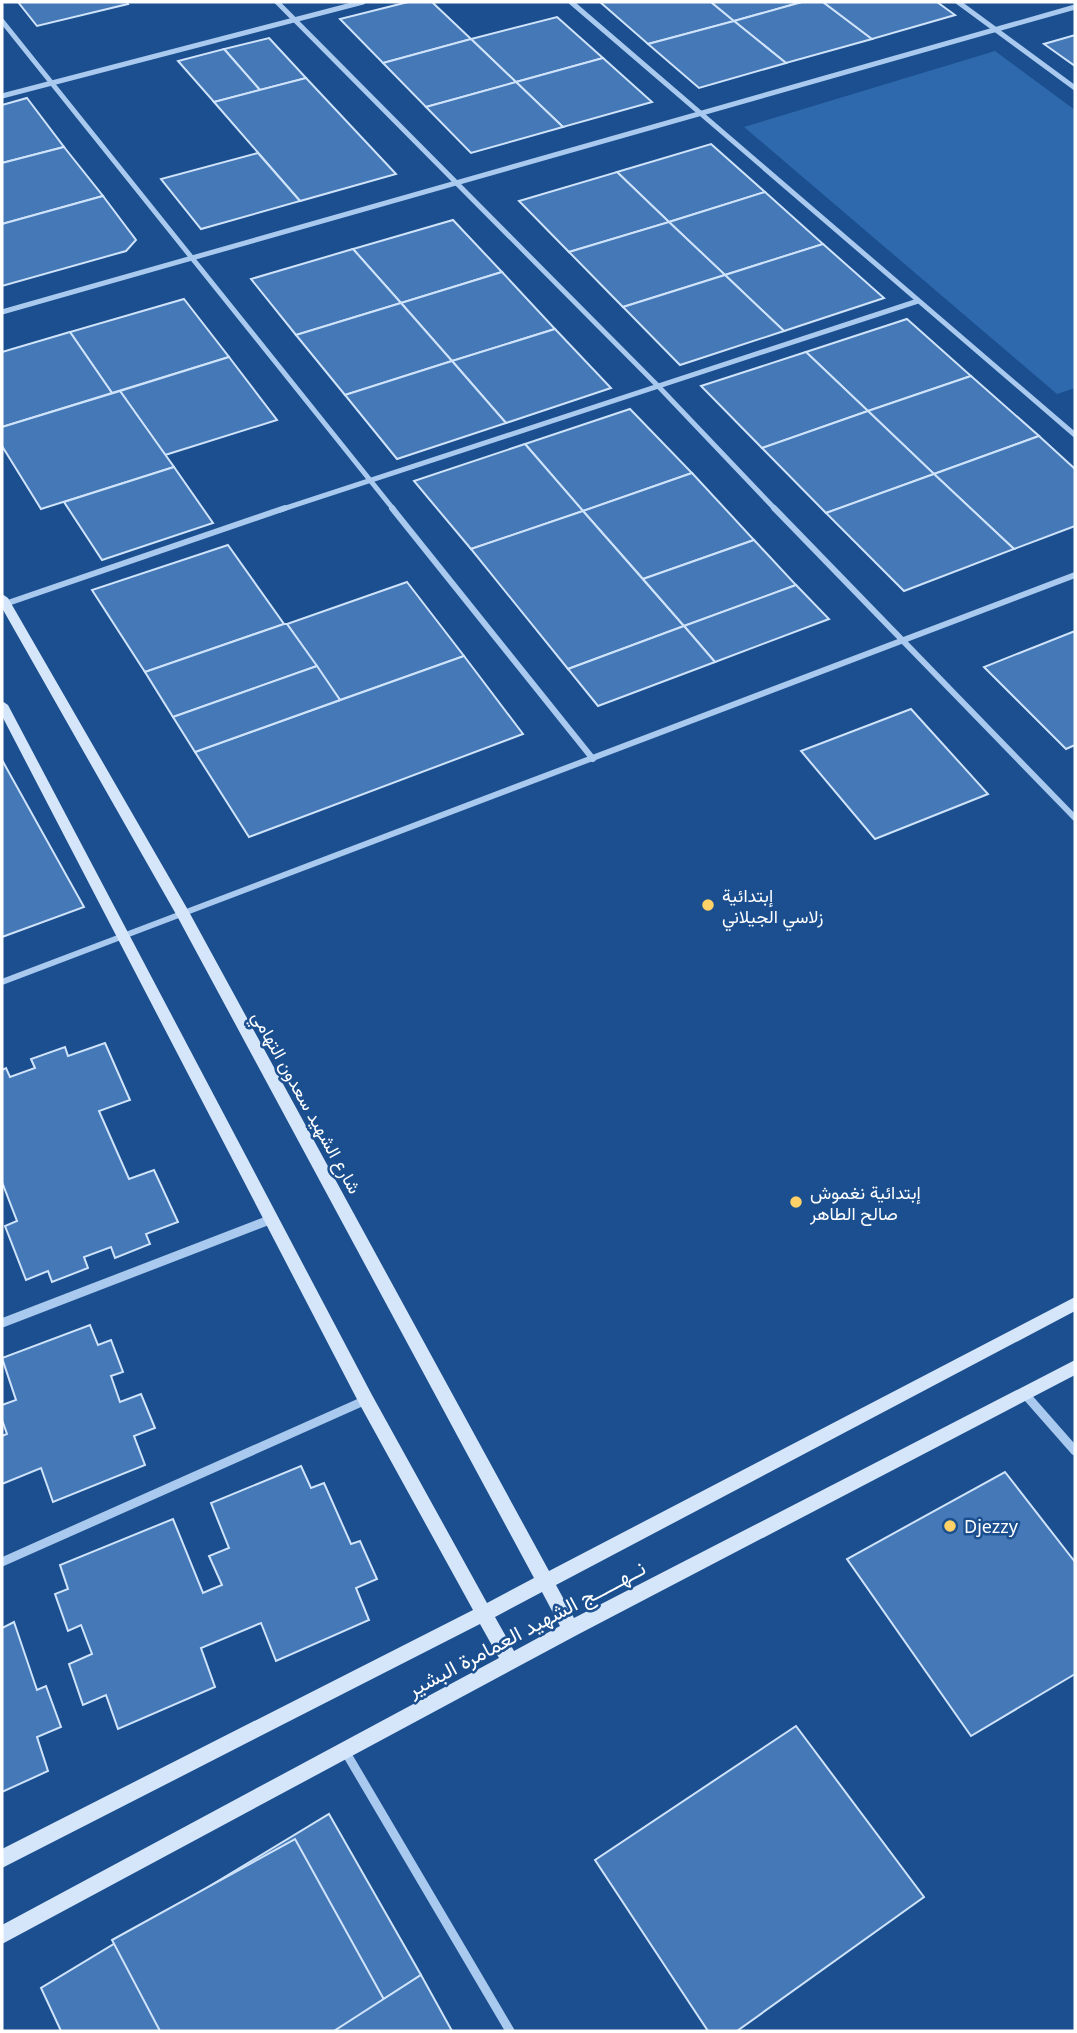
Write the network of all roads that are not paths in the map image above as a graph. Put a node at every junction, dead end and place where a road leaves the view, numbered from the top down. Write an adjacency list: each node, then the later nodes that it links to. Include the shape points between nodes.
1 (277, 2): 6 (street)
2 (363, 2): 6 (street)
3 (571, 2): 12 (street)
4 (958, 2): 8 (street)
5 (1075, 7): 8 (street)
6 (294, 19): 9 (street); 13 (street)
7 (2, 21): 9 (street)
8 (995, 29): 10 (street); 12 (street)
9 (52, 83): 11 (street); 14 (street)
10 (1075, 88)
11 (2, 96)
12 (703, 114): 13 (street); 15 (street)
13 (457, 183): 14 (street); 17 (street)
14 (192, 256): 16 (street); 19 (street)
15 (918, 301): 17 (street); 18 (street)
16 (2, 312)
17 (659, 387): 19 (street); 22 (street)
18 (1075, 436)
19 (372, 479): 21 (street); 24 (street)
20 (1075, 575): 22 (street)
21 (4, 601): 26 (street, شارع الشهيد سعدون التهامي)
22 (900, 641): 24 (street); 25 (street)
23 (2, 705): 27 (street)
24 (593, 759): 26 (street)
25 (1075, 818)
26 (183, 914): 27 (street); 37 (street, شارع الشهيد سعدون التهامي)
27 (125, 937): 28 (street); 29 (street)
28 (2, 982)
29 (272, 1220): 31 (street); 34 (street)
30 (1075, 1304): 37 (street, نــهـــــج الشهيد العمامرة البشير)
31 (2, 1323)
32 (1075, 1367): 33 (street, نــهـــــج الشهيد العمامرة البشير)
33 (1024, 1392): 35 (street); 39 (street, نــهـــــج الشهيد العمامرة البشير)
34 (366, 1400): 36 (street); 38 (street)
35 (1075, 1451)
36 (2, 1562)
37 (547, 1580): 38 (street, نــهـــــج الشهيد العمامرة البشير); 39 (street, شارع الشهيد سعدون التهامي)
38 (485, 1613): 40 (street); 42 (street, نــهـــــج الشهيد العمامرة البشير)
39 (571, 1629): 40 (street, نــهـــــج الشهيد العمامرة البشير)
40 (511, 1663): 41 (street, نــهـــــج الشهيد العمامرة البشير)
41 (344, 1749): 43 (street, نــهـــــج الشهيد العمامرة البشير); 44 (street)
42 (2, 1859)
43 (2, 1935)
44 (510, 2031)

